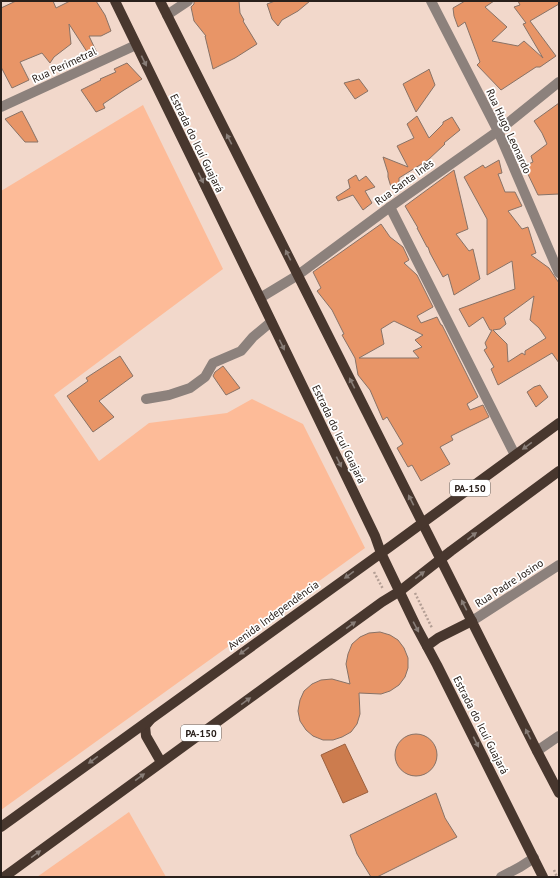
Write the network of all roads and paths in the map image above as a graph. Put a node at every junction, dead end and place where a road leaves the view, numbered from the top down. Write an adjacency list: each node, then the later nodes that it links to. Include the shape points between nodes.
1 (115, 1): 6 (main road, Estrada do Icuí Guajará)
2 (160, 1): 5 (main road)
3 (188, 1): 5 (street)
4 (431, 1): 9 (street, Rua Hugo Leonardo)
5 (167, 15): 12 (main road, one-way to 5)
6 (136, 45): 8 (street, Rua Perimetral); 13 (main road, Estrada do Icuí Guajará, one-way to 13)
7 (559, 82): 9 (street, Rua Santa Inês)
8 (1, 107)
9 (498, 130): 10 (street, Rua Santa Inês); 11 (street, Rua Hugo Leonardo)
10 (390, 207): 12 (street, Rua Santa Inês); 17 (street)
11 (559, 273)
12 (298, 275): 13 (street, Rua Santa Inês); 19 (main road, one-way to 12)
13 (260, 298): 14 (main road, Estrada do Icuí Guajará)
14 (271, 322): 15 (street, via 241,351 213,364 205,377 190,388); 20 (main road, Estrada do Icuí Guajará, one-way to 20)
15 (146, 399)
16 (559, 423): 17 (main road, Avenida Independência / PA-150, one-way to 17)
17 (515, 455): 19 (main road, Avenida Independência / PA-150)
18 (559, 471): 21 (main road, PA-150, one-way to 18)
19 (422, 522): 20 (main road, Avenida Independência / PA-150); 21 (main road)
20 (381, 553): 22 (main road, Avenida Independência / PA-150); 25 (main road, Estrada do Icuí Guajará)
21 (441, 560): 24 (main road, PA-150, one-way to 21); 27 (main road, one-way to 21)
22 (368, 562): 26 (path); 30 (main road, Avenida Independência / PA-150, one-way to 30)
23 (559, 565): 27 (street, Rua Padre Josino)
24 (410, 583): 25 (main road, PA-150); 28 (path)
25 (400, 591): 26 (main road, PA-150); 29 (main road, Estrada do Icuí Guajará, one-way to 29)
26 (388, 598): 33 (main road, PA-150, one-way to 26)
27 (472, 621): 28 (main road); 32 (main road, one-way to 27)
28 (438, 638): 29 (main road)
29 (427, 646): 36 (main road, Estrada do Icuí Guajará, one-way to 36)
30 (153, 717): 33 (main road, via 145,726 146,736); 35 (main road, Avenida Independência / PA-150, one-way to 35)
31 (559, 736): 32 (street)
32 (537, 751): 34 (main road)
33 (161, 762): 38 (main road, PA-150, one-way to 33)
34 (559, 794)
35 (1, 827)
36 (534, 858): 39 (street); 40 (main road, Estrada do Icuí Guajará)
37 (554, 870): 41 (path)
38 (4, 877)
39 (501, 877)
40 (543, 877)
41 (557, 877)

